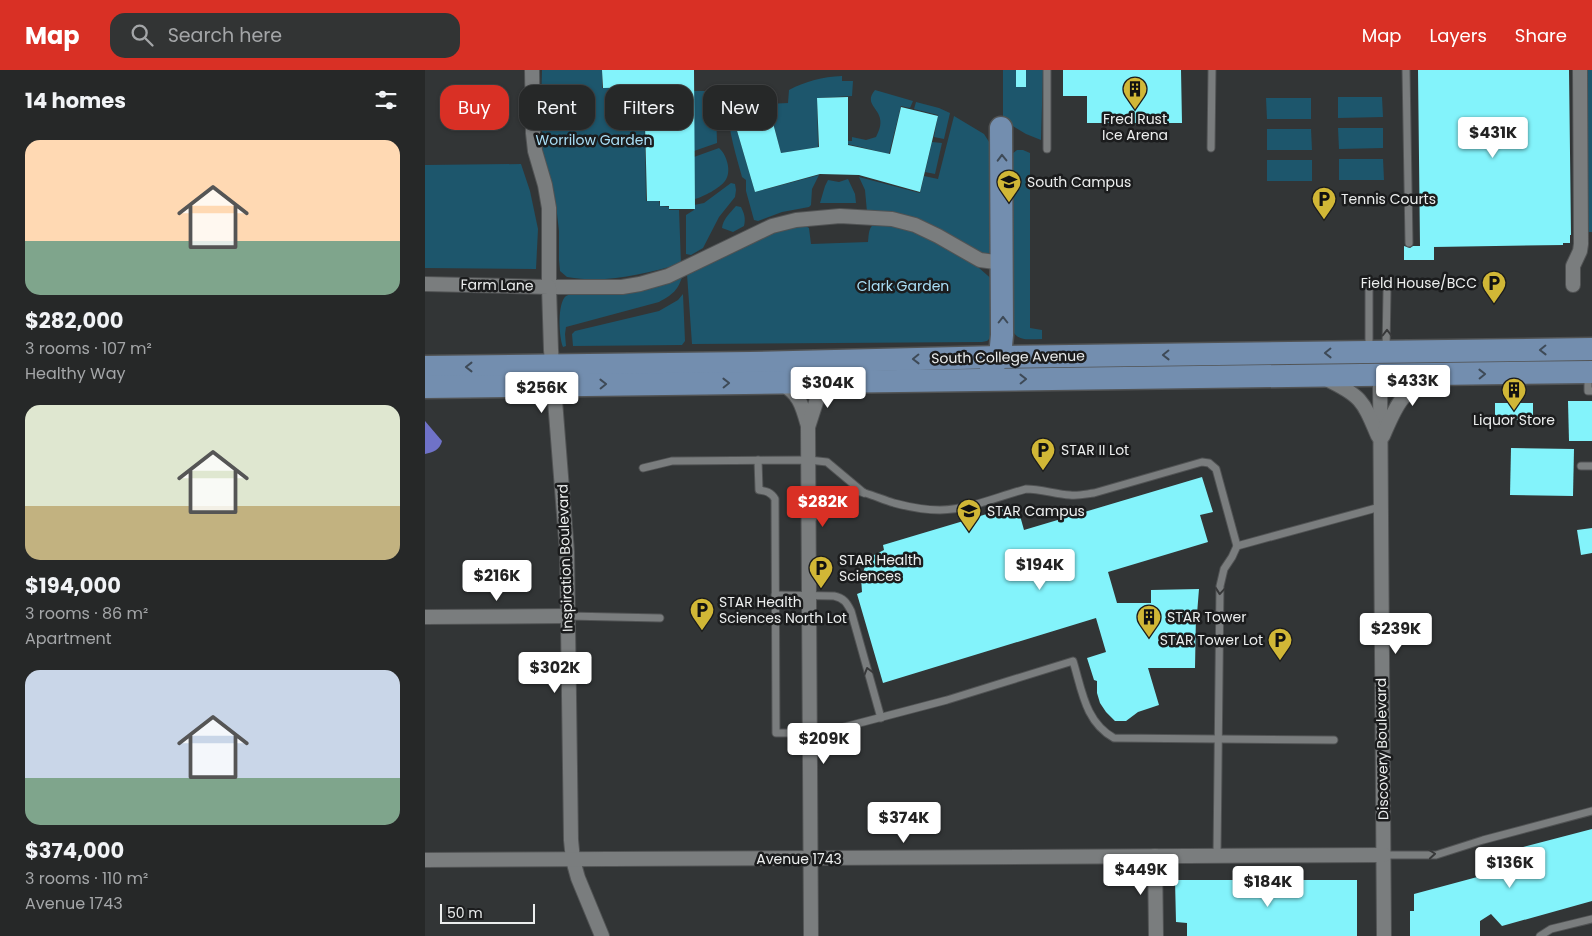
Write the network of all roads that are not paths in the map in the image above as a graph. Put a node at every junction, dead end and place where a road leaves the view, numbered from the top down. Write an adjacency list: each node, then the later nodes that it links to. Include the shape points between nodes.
1 (532, 70): 13 (street, via 535,151 549,208)
2 (1047, 70): 8 (lane)
3 (1212, 70): 7 (lane)
4 (1406, 70): 9 (lane)
5 (1580, 70): 12 (street, via 1581,237 1580,251 1573,266)
6 (1001, 128): 10 (main road, one-way to 6)
7 (1211, 148)
8 (1047, 149)
9 (1409, 243)
10 (1003, 263): 13 (street, via 980,260 938,236 891,219 840,216 771,226 668,276 641,284 622,287); 17 (main road, one-way to 10)
11 (425, 284): 13 (street, Farm Lane)
12 (1573, 285)
13 (549, 286): 21 (street, Farm Lane)
14 (1369, 290): 18 (lane)
15 (1387, 291): 18 (lane, one-way to 15)
16 (1592, 349): 18 (main road, South College Avenue, one-way to 18)
17 (1000, 357): 18 (main road, South College Avenue, one-way to 17); 21 (main road, South College Avenue, one-way to 21, via 751,363); 24 (main road)
18 (1379, 362): 20 (main road, South College Avenue); 22 (main road, South College Avenue); 29 (street, Discovery Boulevard)
19 (425, 367): 21 (main road, South College Avenue, one-way to 19)
20 (1448, 374): 23 (main road, South College Avenue, one-way to 23); 29 (street, Discovery Boulevard, via 1420,384 1402,397)
21 (553, 375): 26 (main road, South College Avenue, one-way to 26); 27 (main road, South College Avenue); 41 (street, Inspiration Boulevard)
22 (1319, 376): 24 (main road, South College Avenue, one-way to 22); 29 (street, Discovery Boulevard, via 1353,392 1360,399)
23 (1591, 378)
24 (981, 380): 25 (main road, South College Avenue)
25 (831, 381): 26 (main road, South College Avenue); 28 (street, via 818,396)
26 (774, 382): 28 (street, via 796,395)
27 (425, 387)
28 (809, 427): 31 (street)
29 (1381, 441): 36 (street, Discovery Boulevard)
30 (758, 460): 31 (lane); 34 (lane, via 671,461); 39 (lane, via 759,490 767,491 775,499)
31 (809, 460): 35 (lane, via 827,462); 37 (street)
32 (1581, 466): 33 (lane)
33 (1592, 466)
34 (643, 468)
35 (864, 493): 37 (lane, via 853,492 831,498); 38 (lane, via 913,508 961,508 1026,489 1087,494 1202,462 1215,469)
36 (1381, 507): 38 (lane); 49 (street, Discovery Boulevard)
37 (809, 525): 40 (street)
38 (1237, 546): 46 (lane, one-way to 46, via 1224,569 1220,586)
39 (775, 595): 40 (lane); 45 (lane, via 776,733)
40 (809, 595): 44 (lane, one-way to 40, via 847,602 841,597); 45 (street)
41 (569, 616): 42 (street); 43 (lane); 54 (street, Inspiration Boulevard)
42 (425, 617)
43 (660, 618)
44 (881, 718): 45 (lane); 46 (lane, via 1073,661 1091,717 1098,727 1114,738)
45 (810, 733): 52 (street)
46 (1219, 739): 47 (lane); 51 (lane)
47 (1334, 740)
48 (1592, 811): 49 (lane, one-way to 48, via 1436,855)
49 (1383, 855): 51 (street, Avenue 1743); 59 (street, Discovery Boulevard)
50 (1155, 856): 51 (street, Avenue 1743); 52 (street, Avenue 1743); 58 (street)
51 (1217, 856)
52 (811, 858): 54 (street, Avenue 1743); 57 (street)
53 (425, 860): 54 (street, Avenue 1743)
54 (573, 860): 56 (street, Inspiration Boulevard)
55 (1592, 919): 60 (lane, via 1551,929)
56 (602, 936)
57 (811, 936)
58 (1156, 936)
59 (1384, 936)
60 (1541, 936)

